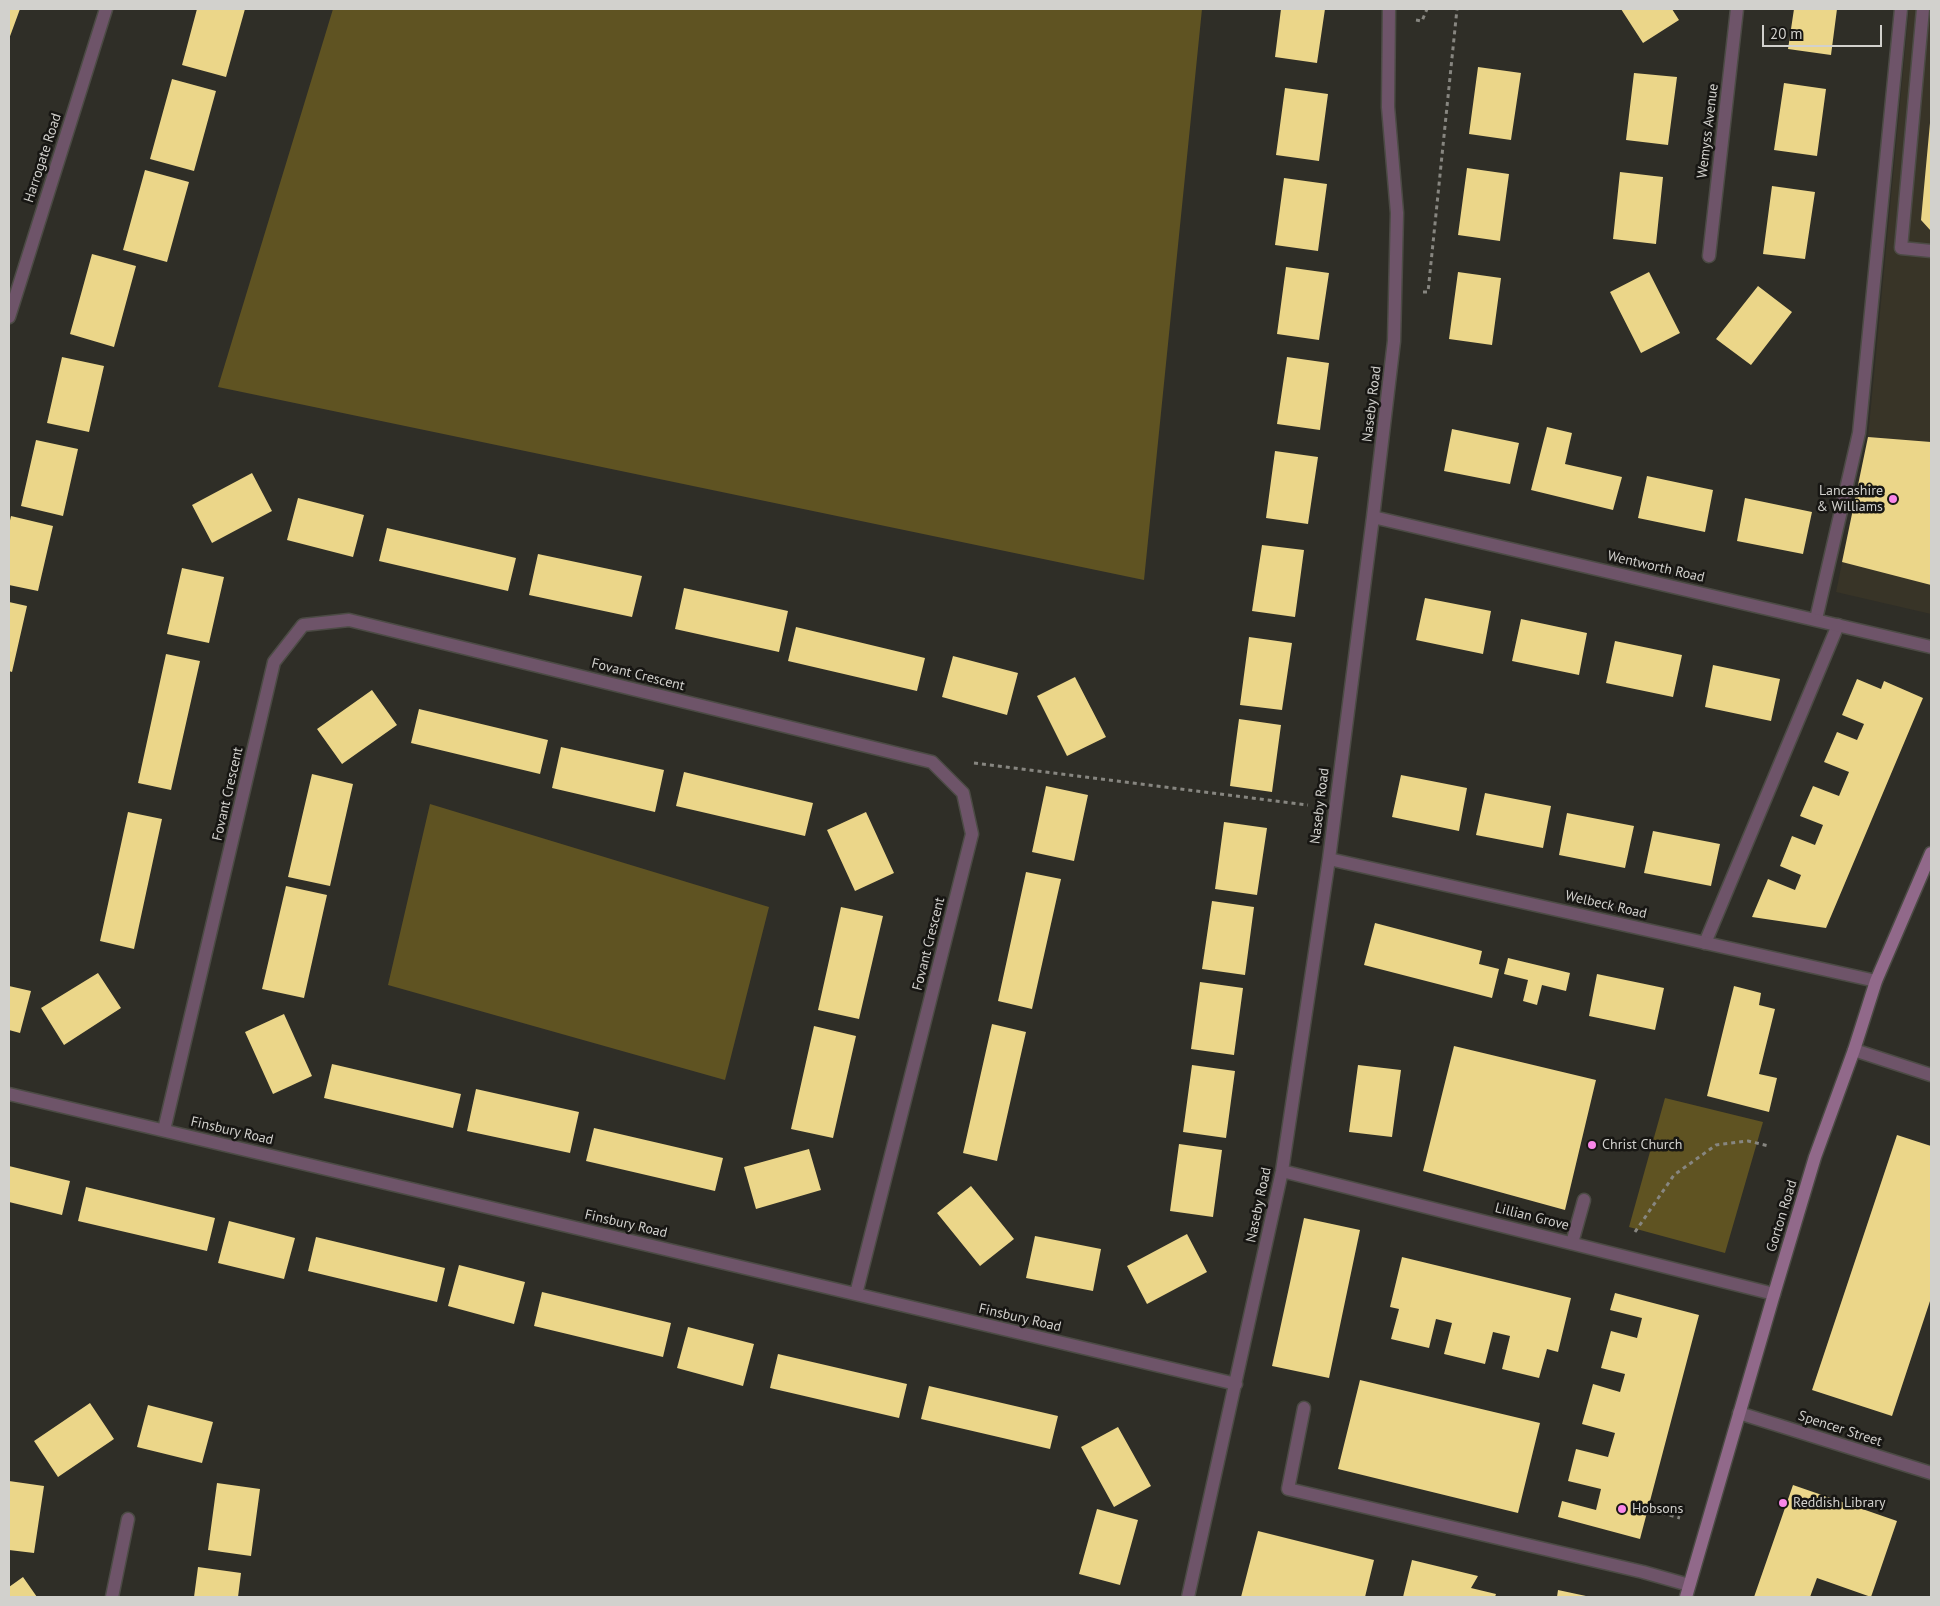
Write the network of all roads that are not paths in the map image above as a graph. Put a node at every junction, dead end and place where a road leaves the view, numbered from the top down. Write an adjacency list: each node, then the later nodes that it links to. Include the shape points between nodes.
1 (106, 9): 8 (street, Harrogate Road)
2 (1389, 9): 9 (street, Naseby Road, via 1388,107 1397,213 1394,342)
3 (1737, 9): 7 (street, Wemyss Avenue)
4 (1901, 9): 10 (street, via 1859,432)
5 (1923, 9): 6 (street, via 1901,248)
6 (1931, 251)
7 (1708, 256)
8 (9, 317)
9 (1373, 517): 10 (street, Wentworth Road); 14 (street, Naseby Road)
10 (1816, 619): 11 (street, Wentworth Road)
11 (1838, 625): 12 (street, Wentworth Road); 15 (street)
12 (1931, 648)
13 (1931, 853): 16 (main road, Gorton Road)
14 (1329, 859): 15 (street, Welbeck Road); 21 (street, Naseby Road)
15 (1704, 943): 16 (street, Welbeck Road)
16 (1876, 981): 17 (main road, Gorton Road)
17 (1854, 1050): 18 (street); 25 (main road, Gorton Road, via 1815,1158)
18 (1931, 1075)
19 (9, 1094): 20 (street, Finsbury Road)
20 (164, 1130): 24 (street, Finsbury Road); 24 (street, Fovant Crescent, via 274,662 303,625 349,620 359,622 932,762 963,793 972,834)
21 (1282, 1171): 23 (street, Lillian Grove); 26 (street, Naseby Road)
22 (1584, 1200): 23 (street)
23 (1572, 1243): 25 (street, Lillian Grove)
24 (856, 1294): 26 (street, Finsbury Road)
25 (1774, 1294): 28 (main road, Gorton Road)
26 (1236, 1384): 33 (street, Naseby Road)
27 (1304, 1408): 31 (street, via 1288,1489 1643,1572)
28 (1739, 1414): 29 (street, Spencer Street); 31 (main road, Gorton Road)
29 (1930, 1470)
30 (128, 1518): 32 (street)
31 (1688, 1591)
32 (112, 1597)
33 (1188, 1597)

